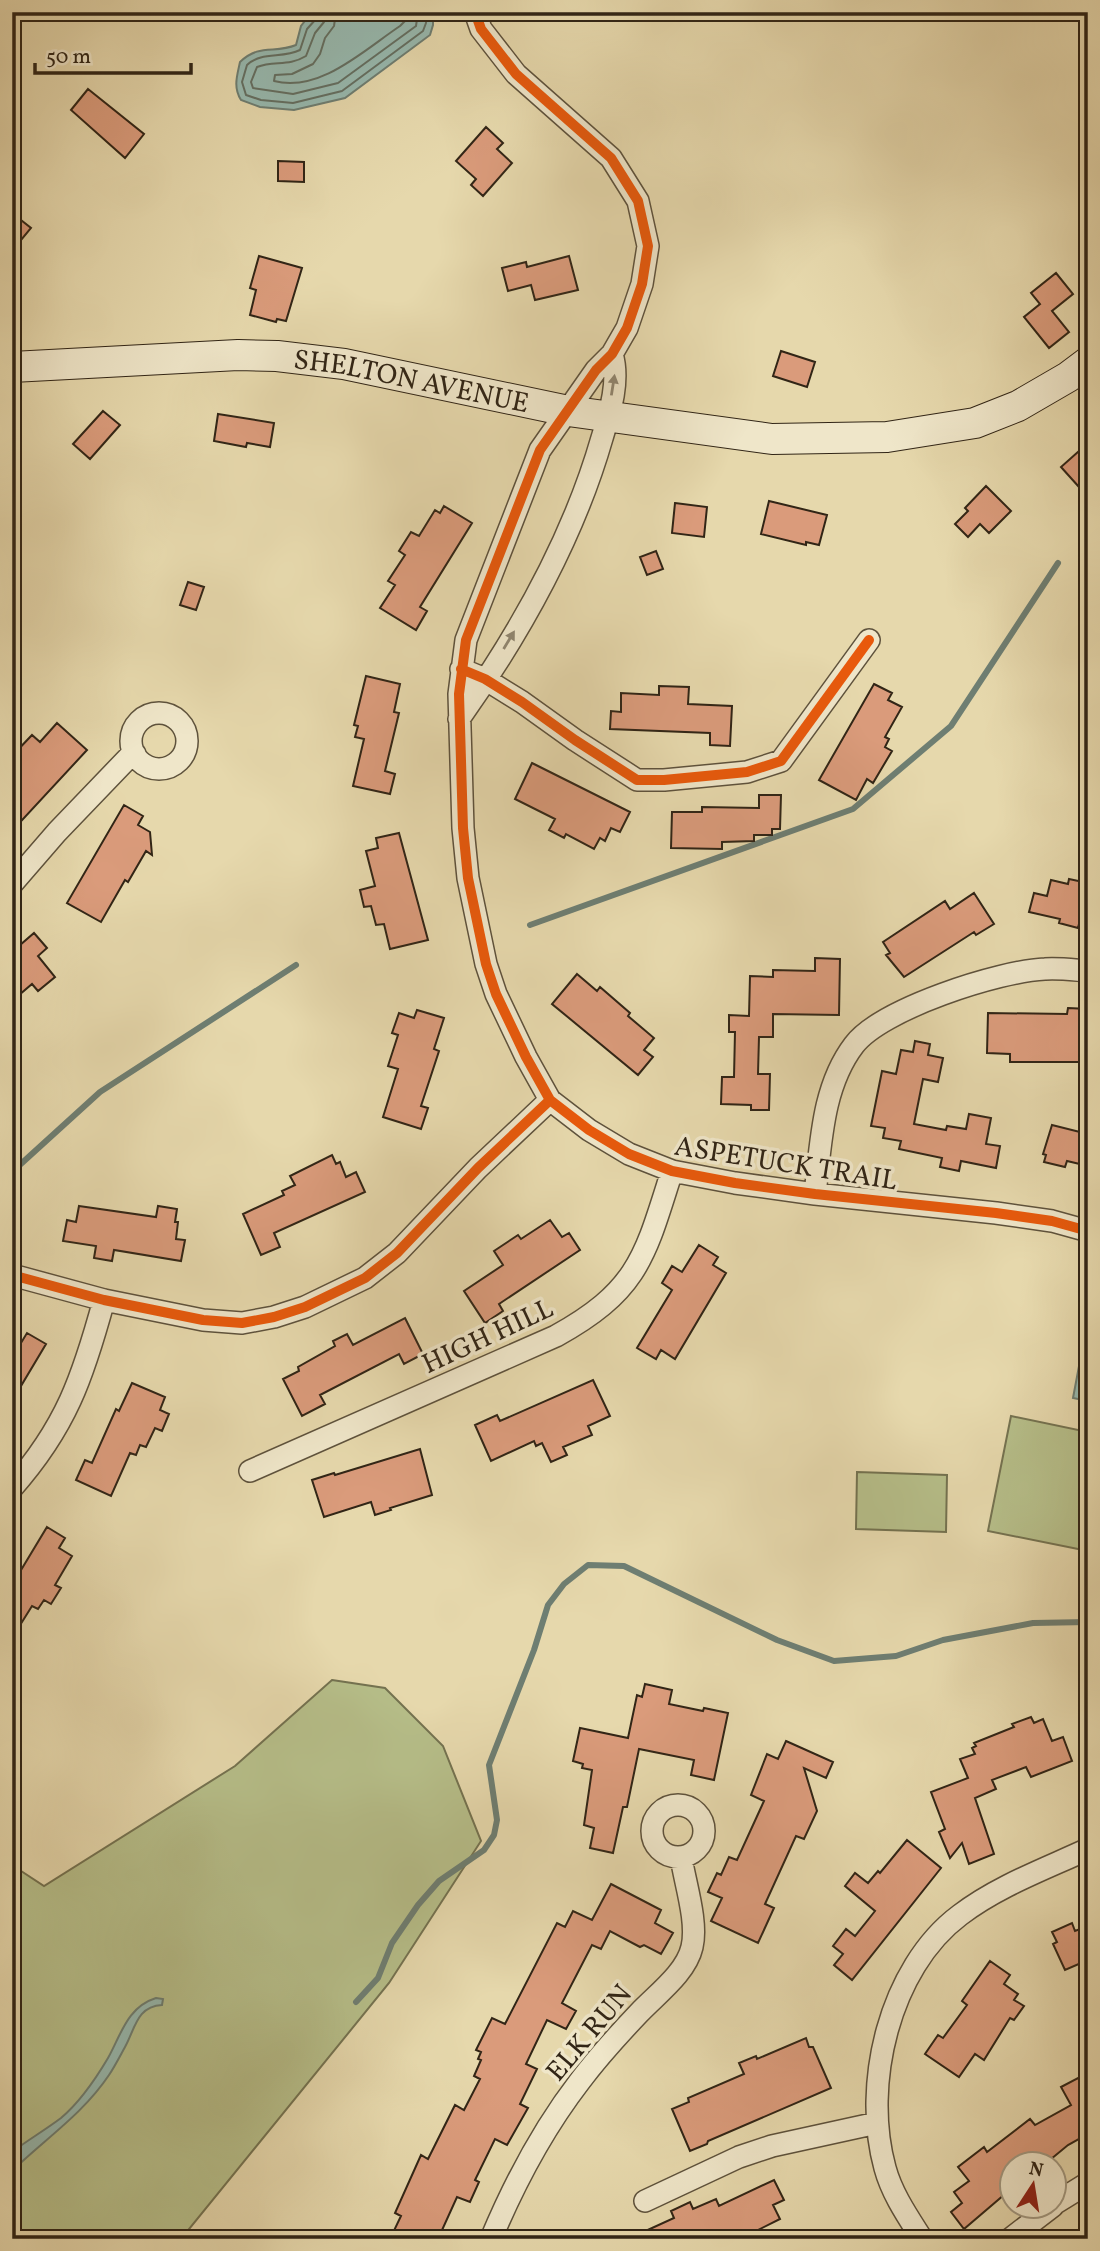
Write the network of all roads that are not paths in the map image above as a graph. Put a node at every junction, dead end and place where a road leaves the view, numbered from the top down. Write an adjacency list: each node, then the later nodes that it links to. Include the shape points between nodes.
1 (475, 12): 2 (street, ASPETUCK TRAIL, via 481,29 516,74 611,158 638,201 648,246 642,284 627,328)
2 (612, 354): 5 (street, ASPETUCK TRAIL); 6 (street, one-way to 2, via 615,375)
3 (1088, 362): 6 (main road, SHELTON AVENUE, via 1018,406 975,422 887,437 772,439)
4 (12, 367): 5 (main road, SHELTON AVENUE, via 277,356 344,364)
5 (568, 411): 6 (main road, SHELTON AVENUE); 8 (street, ASPETUCK TRAIL, via 540,450 466,640)
6 (608, 417): 9 (street, one-way to 6, via 560,552)
7 (869, 639): 9 (street, via 781,761 747,772 638,780)
8 (461, 669): 9 (street); 10 (street, ASPETUCK TRAIL)
9 (485, 679): 10 (street)
10 (459, 719): 14 (street, ASPETUCK TRAIL, via 468,878 486,964)
11 (135, 754): 12 (street)
12 (12, 884)
13 (1088, 971): 16 (street, via 1044,969 1008,974 905,1010 868,1031 854,1044 831,1088)
14 (550, 1100): 15 (street, ASPETUCK TRAIL, via 619,1148); 19 (street, via 397,1253 365,1278 305,1307 242,1323)
15 (672, 1171): 16 (street, ASPETUCK TRAIL); 20 (street, HIGH HILL, via 636,1270 584,1320)
16 (815, 1194): 17 (street, ASPETUCK TRAIL, via 996,1213)
17 (1088, 1231)
18 (12, 1275): 19 (street)
19 (104, 1300): 21 (street, via 86,1366 62,1419 38,1459)
20 (250, 1471)
21 (12, 1488)
22 (1088, 1849): 24 (street, via 975,1905 924,1952 902,1988 888,2026)
23 (681, 1857): 29 (street, ELK RUN, via 693,1921 689,1955 580,2081 525,2167)
24 (877, 2123): 27 (street, via 761,2149); 30 (street, via 886,2172)
25 (1088, 2183): 26 (street)
26 (1068, 2196)
27 (645, 2201)
28 (1035, 2220): 31 (street)
29 (491, 2239)
30 (922, 2239)
31 (1010, 2239)

